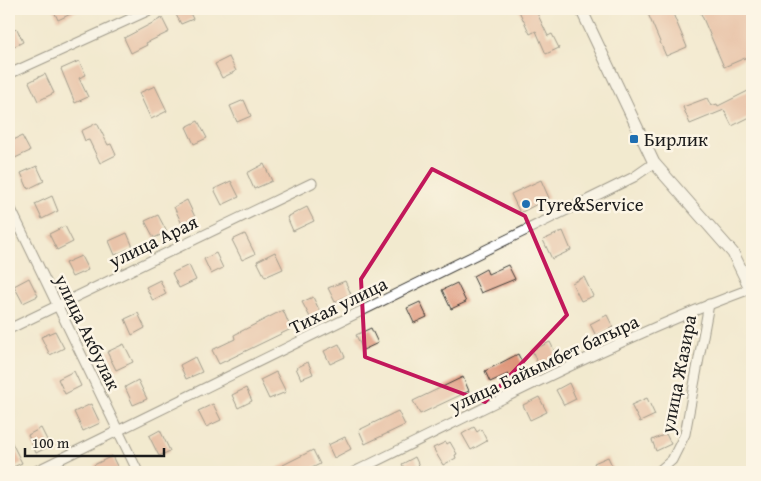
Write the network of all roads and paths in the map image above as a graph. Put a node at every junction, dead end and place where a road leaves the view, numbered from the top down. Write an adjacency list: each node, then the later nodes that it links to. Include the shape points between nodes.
1 (152, 9): 3 (street)
2 (581, 9): 4 (street)
3 (9, 74)
4 (654, 163): 7 (street, via 733,253); 11 (street, Тихая улица, via 634,177)
5 (312, 183): 9 (street, улица Арая)
6 (9, 205): 9 (street, улица Акбулак)
7 (751, 290): 8 (street, улица Байымбет батыра)
8 (709, 304): 14 (street, улица Байымбет батыра); 15 (street, улица Жазира, via 684,434 672,460)
9 (57, 305): 10 (street, улица Арая); 11 (street, улица Акбулак)
10 (9, 329)
11 (118, 432): 12 (street, Тихая улица); 13 (street, улица Акбулак)
12 (34, 472)
13 (138, 472)
14 (354, 472)
15 (658, 472)

